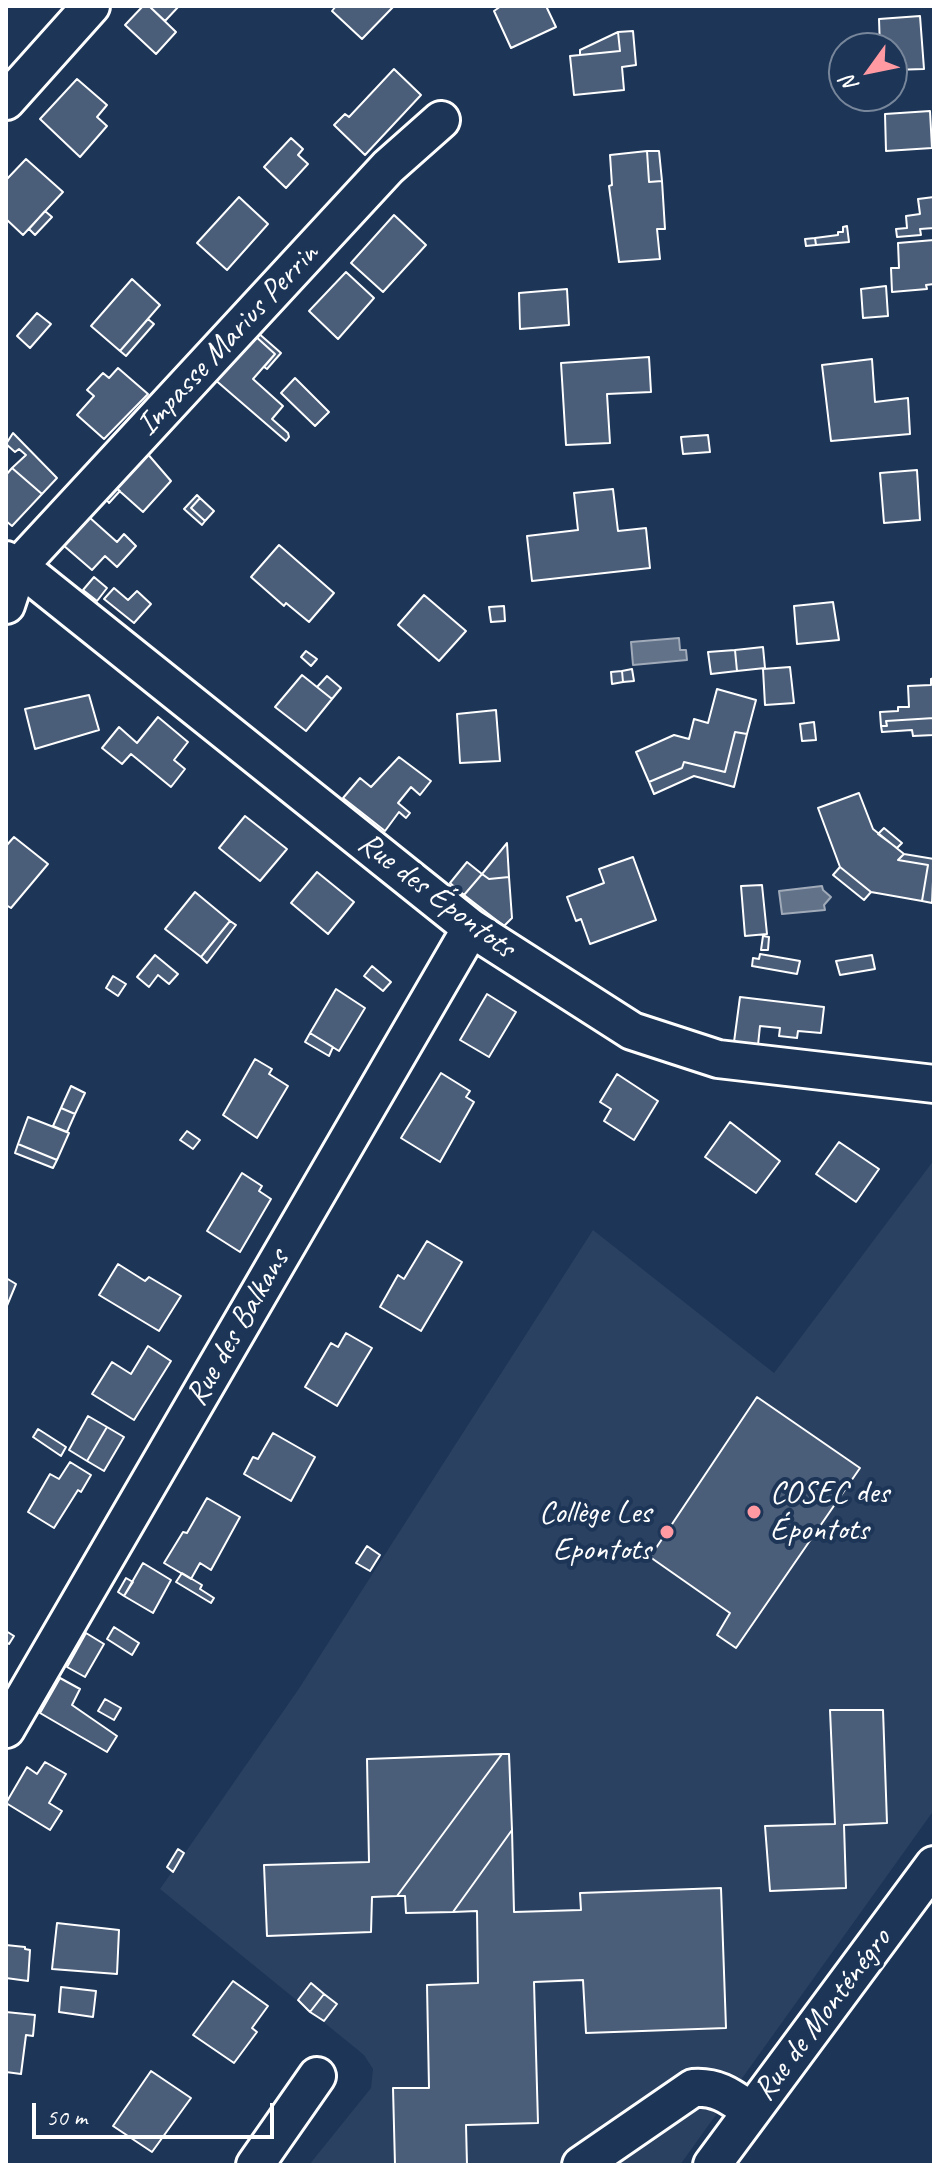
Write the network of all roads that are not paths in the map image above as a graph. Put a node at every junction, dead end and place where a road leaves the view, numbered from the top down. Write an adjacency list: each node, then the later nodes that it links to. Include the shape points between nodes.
1 (91, 6): 2 (street)
2 (13, 80)
3 (441, 120): 4 (street, Impasse Marius Perrin, via 388,167)
4 (12, 563): 5 (street); 6 (street, Rue des Épontots)
5 (6, 605)
6 (471, 928): 7 (street, Rue des Épontots, via 646,1036 718,1059); 8 (street, Rue des Balkans)
7 (934, 1084)
8 (6, 1729)
9 (934, 1865): 11 (street, Rue de Monténégro)
10 (317, 2076): 12 (street)
11 (751, 2111): 13 (street, via 721,2091 693,2088); 14 (street, Rue de Monténégro)
12 (255, 2165)
13 (581, 2165)
14 (712, 2165)

